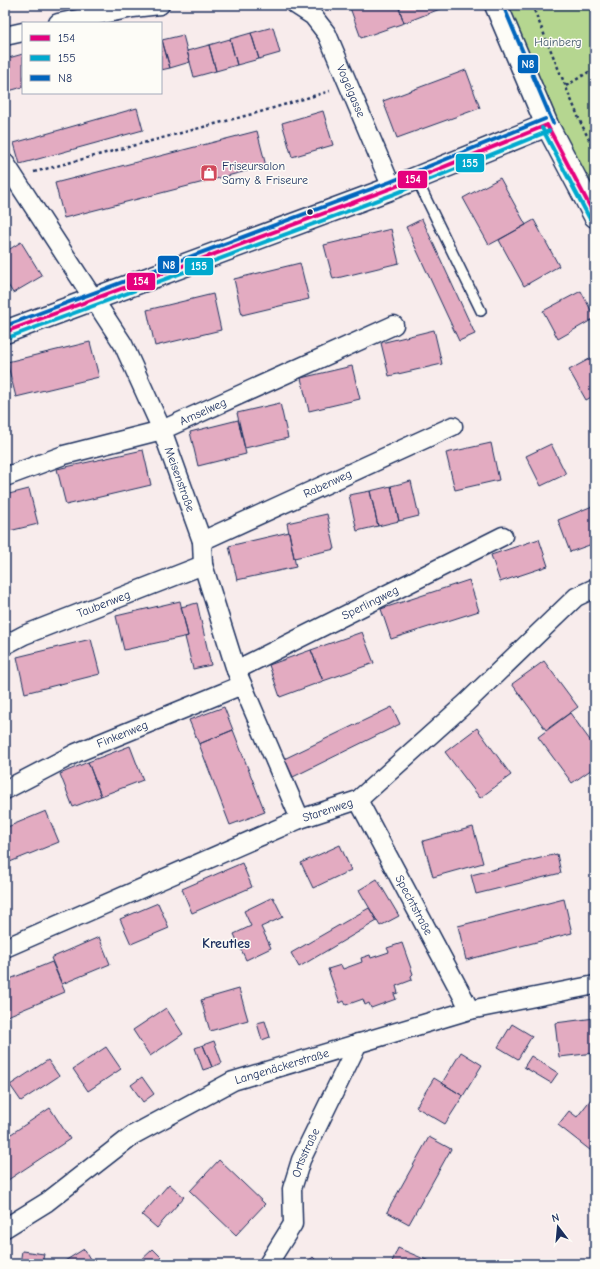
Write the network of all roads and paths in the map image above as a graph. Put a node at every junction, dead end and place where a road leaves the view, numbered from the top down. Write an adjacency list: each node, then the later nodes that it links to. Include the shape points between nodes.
1 (160, 5): 6 (street)
2 (296, 5): 5 (street, Vogelgasse)
3 (496, 5): 12 (street)
4 (532, 5): 11 (path)
5 (315, 11): 10 (street, Vogelgasse)
6 (63, 22)
7 (22, 32): 8 (street)
8 (5, 36)
9 (595, 68): 11 (path)
10 (349, 85): 14 (path, via 260,112); 16 (street, Vogelgasse)
11 (566, 86): 13 (path)
12 (547, 125): 15 (street); 17 (street)
13 (595, 152)
14 (10, 170): 18 (street, Meisenstraße)
15 (416, 178): 16 (street); 19 (lane)
16 (392, 188): 18 (street)
17 (595, 216)
18 (95, 298): 21 (street); 23 (street, Meisenstraße, via 123,344)
19 (481, 311)
20 (394, 325): 23 (street, Amselweg)
21 (5, 332)
22 (454, 426): 26 (street, Rabenweg)
23 (162, 430): 24 (street, Amselweg, via 64,455); 26 (street, Meisenstraße)
24 (5, 477)
25 (503, 536): 30 (street, Sperlingweg)
26 (202, 541): 27 (street, Meisenstraße)
27 (203, 565): 29 (street, Taubenweg, via 24,635); 30 (street, Meisenstraße)
28 (595, 588): 32 (street, Starenweg, via 576,597 466,703)
29 (5, 645)
30 (239, 677): 31 (street, Finkenweg, via 76,753); 33 (street, Meisenstraße)
31 (5, 790)
32 (358, 800): 33 (street, Starenweg); 36 (street, Spechtstraße)
33 (300, 820): 34 (street, Starenweg)
34 (5, 948)
35 (595, 985): 36 (street, Langenäckerstraße)
36 (470, 1010): 37 (street, Langenäckerstraße)
37 (358, 1043): 38 (street, Langenäckerstraße, via 233,1081 133,1135 47,1202); 39 (street, Ortsstraße, via 301,1160 292,1189 293,1224)
38 (5, 1228)
39 (268, 1264)

